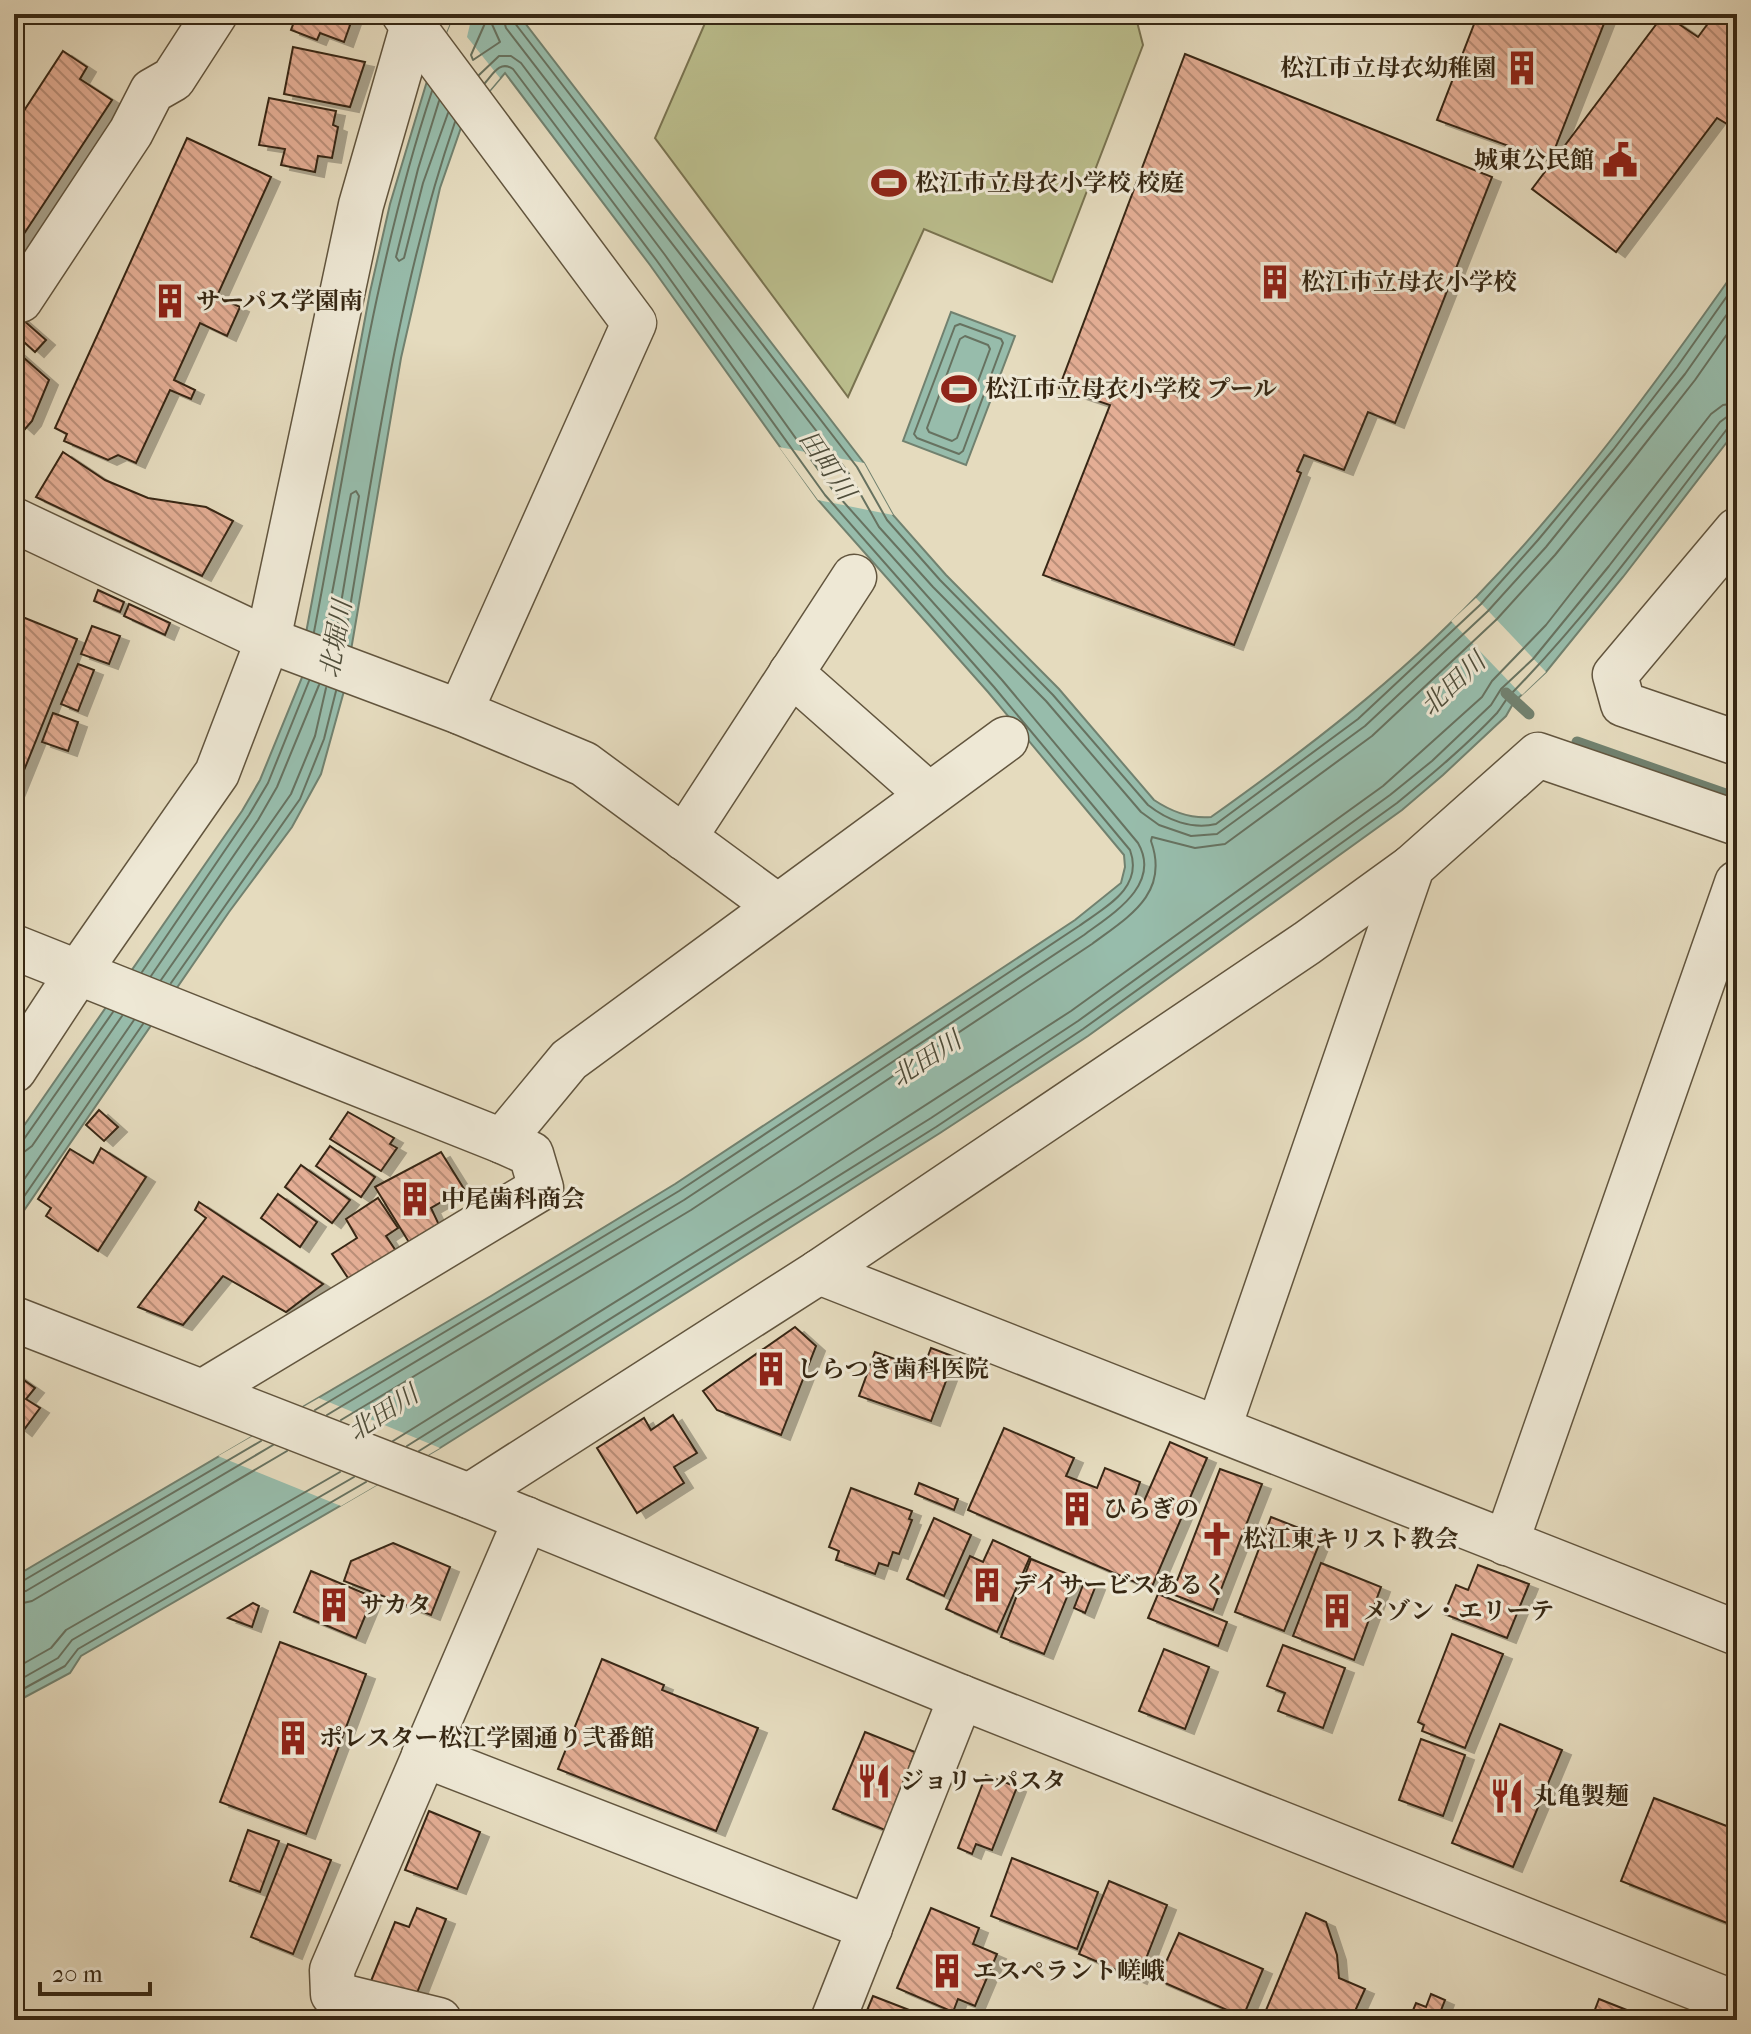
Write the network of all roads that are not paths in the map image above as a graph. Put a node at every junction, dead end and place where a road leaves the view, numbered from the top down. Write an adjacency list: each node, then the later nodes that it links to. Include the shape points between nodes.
1 (215, 14): 3 (street, via 173,79 152,91 131,132)
2 (416, 27): 7 (street, via 361,205); 9 (street, via 634,323)
3 (20, 300)
4 (14, 520): 7 (street)
5 (1737, 530): 11 (street, via 1615,675 1623,704)
6 (854, 577): 8 (street)
7 (284, 647): 9 (street); 19 (street)
8 (791, 673): 12 (street); 14 (street)
9 (460, 712): 14 (street, via 584,764)
10 (1006, 739): 12 (street)
11 (1737, 743)
12 (929, 795): 17 (street)
13 (1737, 823): 15 (street, via 1538,755)
14 (684, 838): 17 (street)
15 (1412, 867): 22 (street); 25 (street)
16 (1737, 883): 28 (street)
17 (777, 906): 21 (street, via 569,1060)
18 (14, 947): 19 (street)
19 (97, 979): 20 (street); 21 (street)
20 (14, 1070)
21 (502, 1141): 24 (street, via 531,1154 541,1188)
22 (819, 1272): 25 (street); 26 (street)
23 (14, 1319): 24 (street)
24 (218, 1397): 26 (street)
25 (1219, 1427): 28 (street)
26 (452, 1489): 27 (street)
27 (526, 1519): 30 (street); 31 (street)
28 (1506, 1543): 29 (street)
29 (1737, 1633)
30 (961, 1697): 32 (street); 33 (street)
31 (424, 1755): 32 (street); 34 (street, via 332,1970 333,1994)
32 (870, 1928): 35 (street)
33 (1737, 2004)
34 (439, 2020)
35 (833, 2020)

